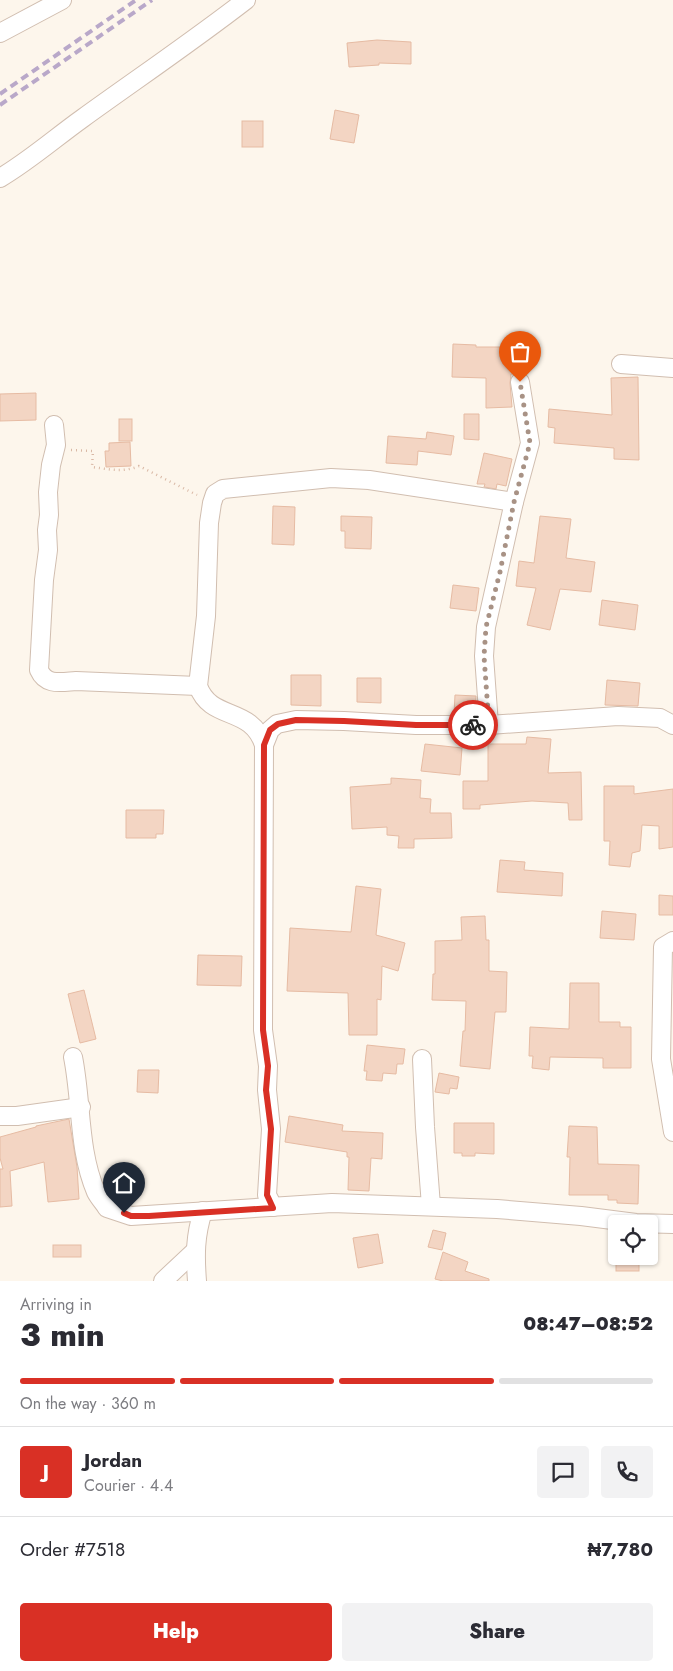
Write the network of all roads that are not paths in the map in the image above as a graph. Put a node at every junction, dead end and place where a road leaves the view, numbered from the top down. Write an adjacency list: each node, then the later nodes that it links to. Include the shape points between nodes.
1 (62, 0): 3 (street)
2 (246, 0): 4 (street)
3 (0, 33)
4 (0, 178)
5 (621, 364): 6 (street)
6 (673, 368)
7 (520, 382): 9 (street, via 530,443)
8 (54, 425): 10 (street, via 56,445 48,492 48,550 39,670 42,677 56,682)
9 (514, 502): 10 (street, via 369,480 331,478 223,489 212,503 209,523 206,616); 11 (street, via 486,627 484,656)
10 (198, 686): 13 (street, via 202,696 218,710 234,714 256,729)
11 (489, 725): 12 (street, via 618,716 660,718); 13 (street, via 296,720 278,724 270,730)
12 (673, 725)
13 (264, 745): 21 (street, via 263,1030 271,1129 267,1195)
14 (673, 940): 19 (street, via 663,947 661,1059)
15 (74, 1057): 17 (street)
16 (422, 1059): 20 (street)
17 (81, 1108): 18 (street); 22 (street, via 87,1161 97,1193 107,1208 131,1216)
18 (0, 1116)
19 (673, 1132)
20 (431, 1206): 21 (street, via 332,1203); 23 (street)
21 (273, 1208): 22 (street)
22 (202, 1211): 24 (street)
23 (673, 1224)
24 (195, 1251): 25 (street); 26 (street)
25 (163, 1281)
26 (197, 1281)

